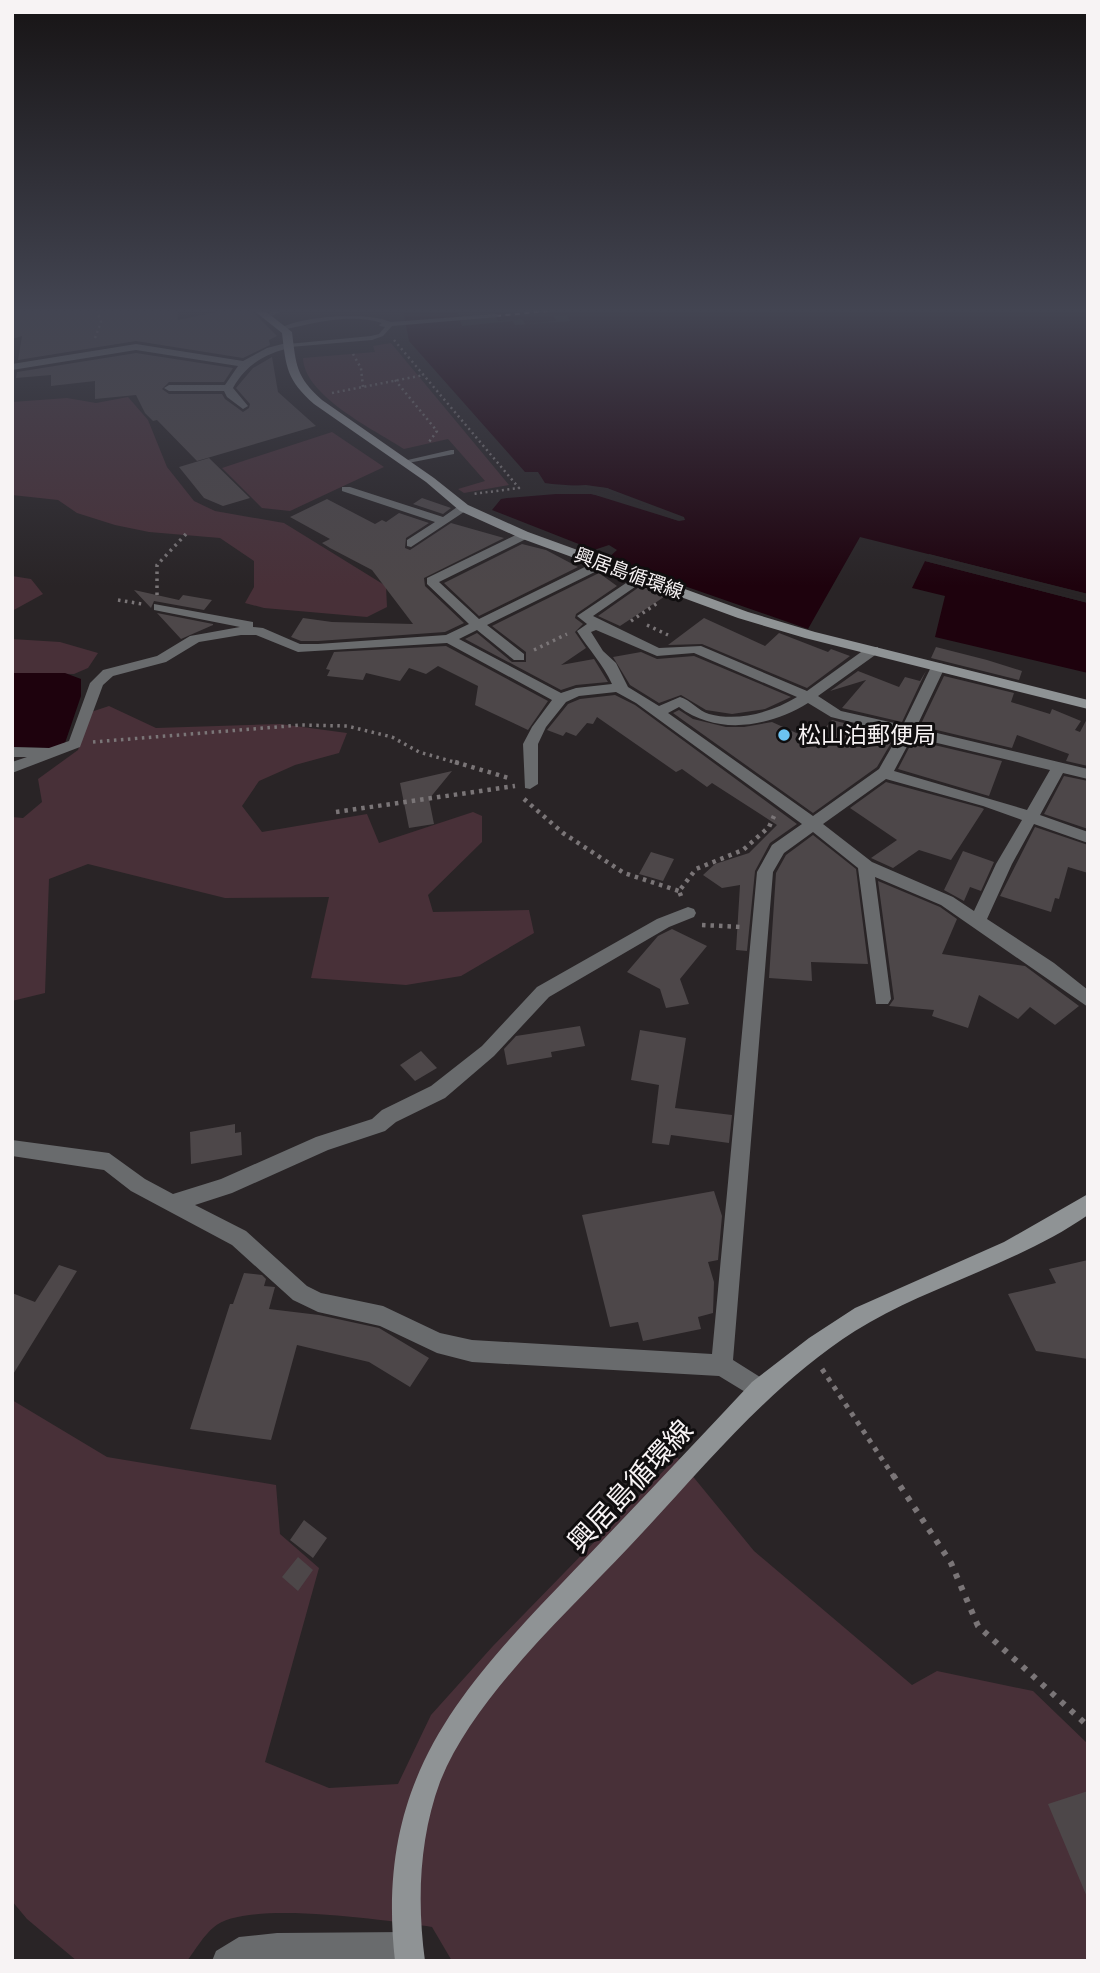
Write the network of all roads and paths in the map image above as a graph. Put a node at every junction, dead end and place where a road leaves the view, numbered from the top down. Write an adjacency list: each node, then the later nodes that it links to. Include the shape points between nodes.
1 (239, 402): 5 (street)
2 (319, 402): 8 (main road, 興居島循環線)
3 (413, 402): 6 (path, via 437,431)
4 (447, 402): 10 (path, via 519,488)
5 (243, 406)
6 (428, 443)
7 (451, 452): 8 (lane)
8 (403, 462): 10 (main road, 興居島循環線)
9 (346, 489): 12 (street)
10 (450, 497): 11 (main road, 興居島循環線)
11 (464, 508): 12 (street); 14 (main road, 興居島循環線)
12 (444, 521): 15 (street)
13 (186, 534): 20 (path, via 157,565)
14 (524, 535): 16 (main road, 興居島循環線); 21 (street, via 431,581)
15 (411, 543)
16 (603, 563): 17 (main road, 興居島循環線); 21 (street)
17 (641, 577): 18 (main road, 興居島循環線); 22 (street, via 584,616)
18 (676, 590): 24 (path); 26 (main road, 興居島循環線, via 754,618)
19 (118, 600): 20 (path)
20 (159, 607): 23 (street)
21 (478, 625): 25 (street); 27 (street)
22 (590, 628): 24 (street); 27 (path); 29 (street, via 598,654 609,663)
23 (258, 631): 25 (street, via 298,648 318,649); 35 (street, via 195,639 161,659 108,673 92,692)
24 (612, 632): 30 (street, via 657,652 696,649)
25 (449, 639): 31 (street)
26 (873, 650): 28 (main road, 興居島循環線); 30 (street)
27 (519, 657)
28 (938, 667): 32 (main road, 興居島循環線); 34 (street)
29 (620, 687): 31 (street, via 576,692); 33 (street)
30 (808, 697): 33 (street, via 746,722 705,718 680,701); 34 (street, via 836,714)
31 (561, 699): 42 (street, via 539,726 530,747)
32 (1088, 705)
33 (658, 712): 43 (street)
34 (907, 730): 38 (street); 40 (street)
35 (75, 744): 37 (street); 42 (path, via 228,729 347,726)
36 (12, 752): 37 (street)
37 (55, 752): 39 (street)
38 (1060, 766): 41 (street); 45 (street)
39 (12, 768)
40 (884, 773): 45 (street); 46 (street)
41 (1088, 774)
42 (530, 784): 44 (path); 49 (path, via 522,795 525,801 563,833 624,873)
43 (781, 799): 46 (street); 49 (path, via 769,827 743,850 696,869)
44 (335, 812)
45 (1030, 818): 47 (street); 51 (street)
46 (813, 824): 48 (street); 52 (street, via 778,849 765,872)
47 (1088, 838)
48 (866, 866): 51 (street, via 932,892); 53 (street)
49 (679, 891): 50 (path)
50 (688, 913): 52 (path, via 704,927); 56 (street, via 543,992 488,1051 438,1091 378,1125 323,1143 225,1187)
51 (978, 920): 54 (street)
52 (762, 927): 59 (street)
53 (882, 999)
54 (1088, 1000)
55 (12, 1148): 56 (street, via 109,1162)
56 (172, 1203): 59 (street, via 239,1238 300,1293 318,1302 383,1316 437,1343 472,1351)
57 (1088, 1203): 58 (main road, 興居島循環線, via 1030,1241 876,1308)
58 (810, 1351): 60 (main road, 興居島循環線); 61 (path, via 951,1563 978,1626)
59 (722, 1365): 60 (street)
60 (760, 1390): 62 (main road, 興居島循環線, via 499,1669 460,1721 437,1759 419,1808 407,1872)
61 (1088, 1726)
62 (409, 1953): 63 (street, via 277,1947 239,1951)
63 (226, 1961)

